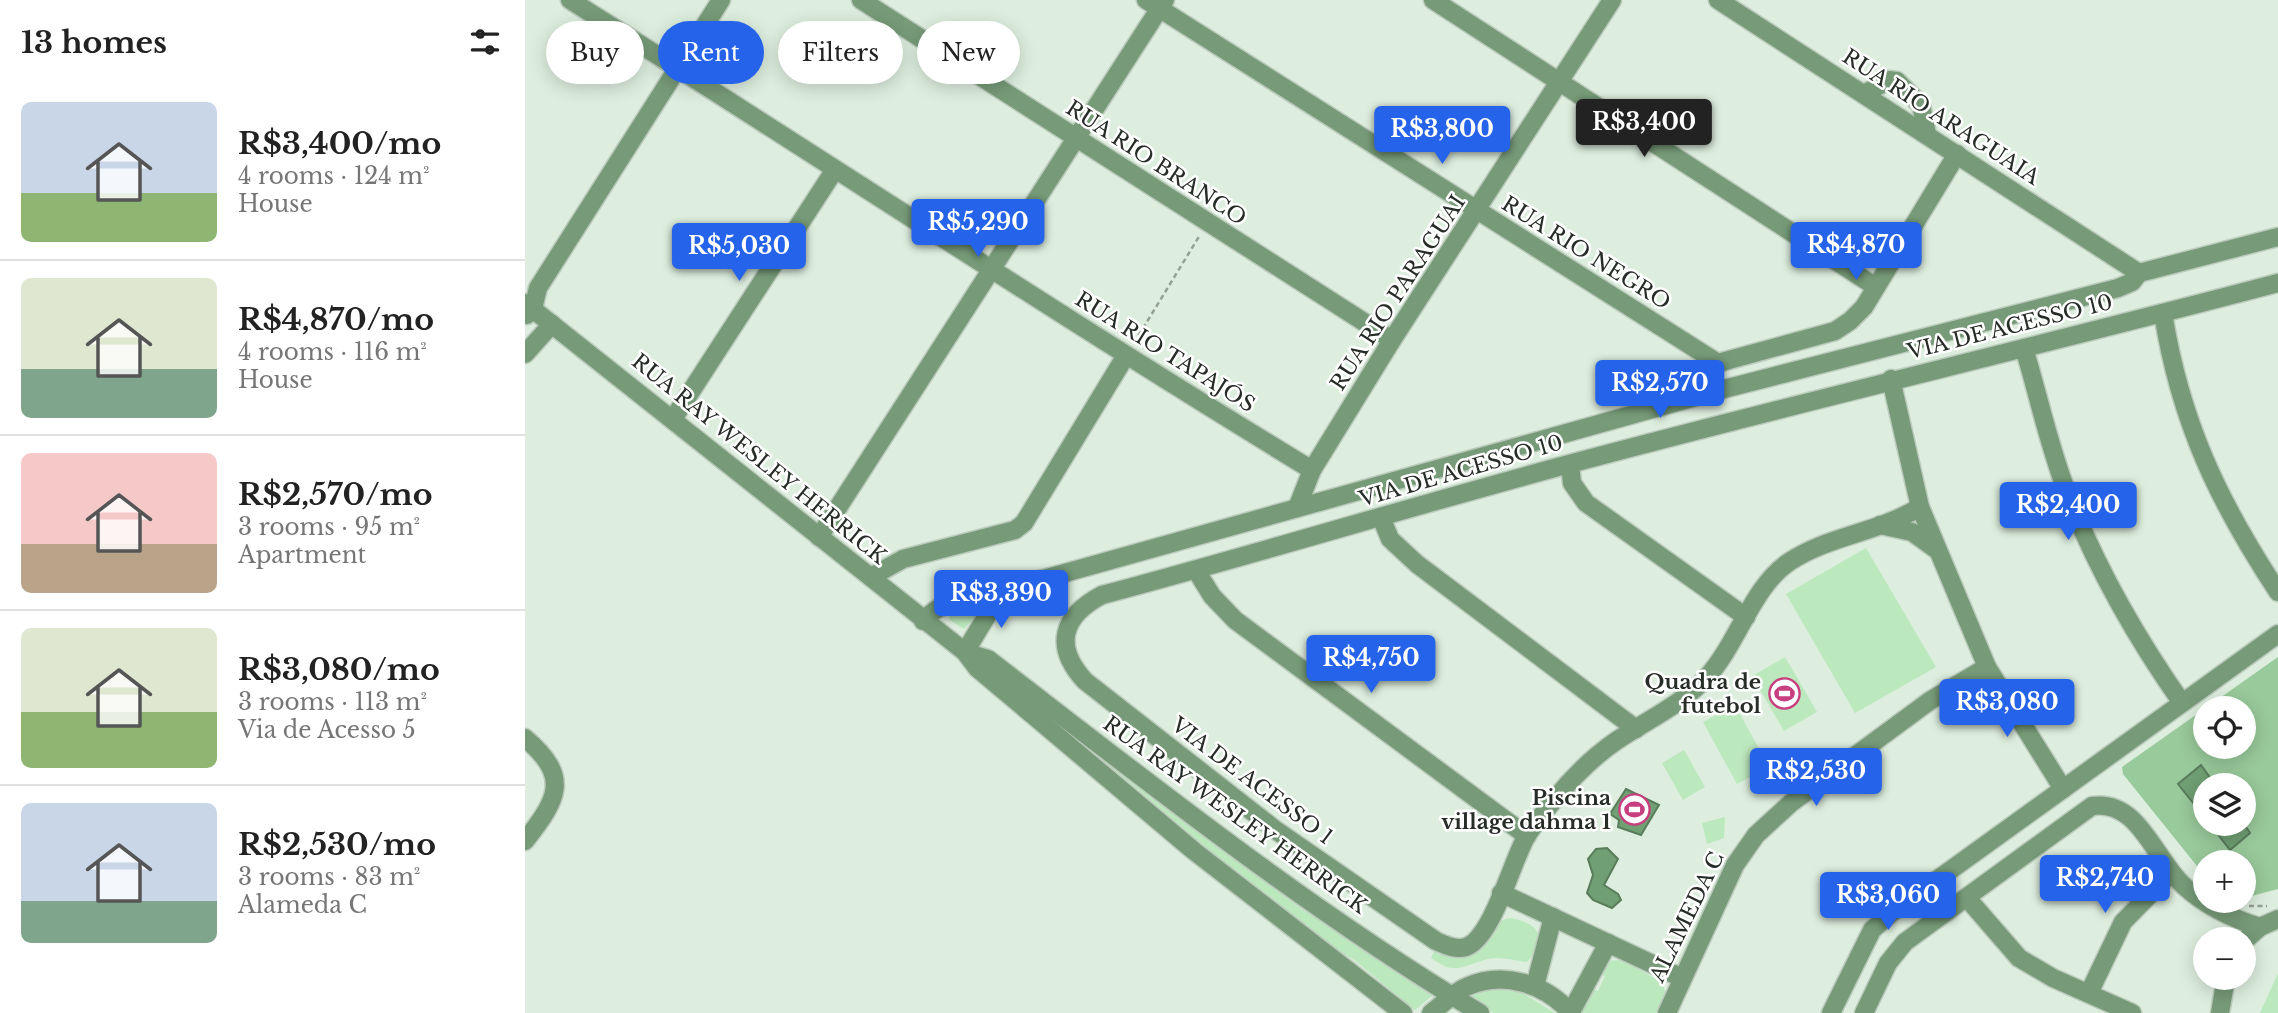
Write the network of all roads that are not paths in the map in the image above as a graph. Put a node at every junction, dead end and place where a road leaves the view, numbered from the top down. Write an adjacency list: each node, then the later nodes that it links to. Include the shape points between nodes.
1 (570, 0): 9 (street, RUA RIO TAPAJÓS)
2 (721, 0): 8 (street)
3 (861, 0): 15 (street, RUA RIO BRANCO)
4 (1433, 0): 10 (street)
5 (1612, 0): 10 (street, RUA RIO PARAGUAI)
6 (1718, 0): 13 (street, RUA RIO ARAGUAIA)
7 (1157, 3): 15 (street); 18 (street, RUA RIO NEGRO)
8 (708, 21)
9 (658, 55)
10 (1560, 82): 18 (street, RUA RIO PARAGUAI); 23 (street)
11 (668, 84): 24 (street)
12 (702, 84): 17 (street, RUA RIO TAPAJÓS)
13 (1864, 94): 14 (street, RUA RIO ARAGUAIA); 14 (street, via 1897,80 1921,106)
14 (1927, 134): 16 (street, RUA RIO ARAGUAIA)
15 (1076, 138): 20 (street); 27 (street, RUA RIO BRANCO)
16 (1957, 154): 21 (street, RUA RIO ARAGUAIA); 23 (street)
17 (834, 171): 20 (street, RUA RIO TAPAJÓS); 34 (street)
18 (1477, 212): 27 (street, RUA RIO PARAGUAI); 31 (street, RUA RIO NEGRO)
19 (2278, 237): 21 (street)
20 (994, 269): 30 (street, RUA RIO TAPAJÓS); 41 (street)
21 (2139, 273): 33 (street, via 2118,288)
22 (2278, 282): 25 (street, VIA DE ACESSO 10)
23 (1876, 287): 31 (street, via 1864,307 1835,331)
24 (528, 310): 26 (street, RUA RAY WESLEY HERRICK)
25 (2163, 313): 28 (street, VIA DE ACESSO 10); 46 (street, via 2173,370 2209,476)
26 (552, 324): 29 (street); 34 (street, RUA RAY WESLEY HERRICK)
27 (1392, 340): 36 (street, RUA RIO PARAGUAI)
28 (2024, 348): 32 (street, VIA DE ACESSO 10); 53 (street, via 2065,487 2102,571)
29 (525, 354)
30 (1125, 357): 36 (street, RUA RIO TAPAJÓS); 44 (street, via 1024,523 1015,530 903,559)
31 (1718, 363): 33 (street)
32 (1891, 379): 35 (street, VIA DE ACESSO 10); 38 (street)
33 (1724, 389): 37 (street)
34 (673, 419): 41 (street, RUA RAY WESLEY HERRICK)
35 (1570, 464): 39 (street, VIA DE ACESSO 10); 47 (street, via 1572,483 1585,503)
36 (1313, 470): 37 (street, RUA RIO PARAGUAI)
37 (1297, 508): 45 (street)
38 (1920, 508): 40 (street); 42 (street)
39 (1381, 517): 43 (street, VIA DE ACESSO 10); 54 (street, via 1390,538 1416,564)
40 (1880, 525): 42 (street, via 1912,532); 47 (street, via 1819,543 1786,564 1765,585)
41 (819, 537): 44 (street, RUA RAY WESLEY HERRICK)
42 (1940, 553): 52 (street)
43 (1196, 570): 48 (street, VIA DE ACESSO 10, via 1103,595 1083,605); 57 (street, via 1235,620)
44 (871, 577): 49 (street, RUA RAY WESLEY HERRICK)
45 (1011, 588): 49 (street, via 946,604); 51 (street)
46 (2278, 592)
47 (1746, 617): 54 (street, via 1728,652 1705,679)
48 (1071, 618): 60 (street, VIA DE ACESSO 1, via 1065,646 1072,667 1085,681 1277,831 1436,941 1453,948 1477,939)
49 (923, 621): 51 (street, RUA RAY WESLEY HERRICK)
50 (2278, 634): 53 (street)
51 (965, 652): 71 (street, RUA RAY WESLEY HERRICK, via 988,659 1212,831); 73 (street, RUA RAY WESLEY HERRICK, via 977,668 1194,851)
52 (1987, 667): 56 (street); 67 (street, ALAMEDA C, via 1931,700 1791,803 1756,835 1735,865)
53 (2182, 703): 56 (street)
54 (1636, 729): 57 (street, via 1581,770)
55 (525, 738): 58 (street, via 549,760 554,782 549,810)
56 (2063, 789): 77 (street, via 1872,930)
57 (1527, 836): 60 (street)
58 (525, 841)
59 (2171, 873): 61 (street, via 2122,809 2092,806); 64 (street, via 2204,902); 70 (street, via 2123,922)
60 (1501, 893): 62 (street)
61 (1968, 898): 70 (street, via 2019,958); 78 (street, via 1905,942 1888,963)
62 (1553, 917): 66 (street); 68 (street)
63 (2278, 919): 64 (street)
64 (2260, 927): 65 (street)
65 (2256, 931)
66 (1608, 943): 67 (street); 72 (street)
67 (1682, 978): 76 (street, ALAMEDA C)
68 (1535, 986): 71 (street, via 1492,980 1463,988); 72 (street)
69 (2224, 990): 80 (street)
70 (2089, 993): 79 (street)
71 (1453, 996): 74 (street); 75 (street, RUA RAY WESLEY HERRICK)
72 (1571, 1012)
73 (1403, 1013)
74 (1431, 1013)
75 (1480, 1013)
76 (1667, 1013)
77 (1831, 1013)
78 (1864, 1013)
79 (2132, 1013)
80 (2220, 1013)

